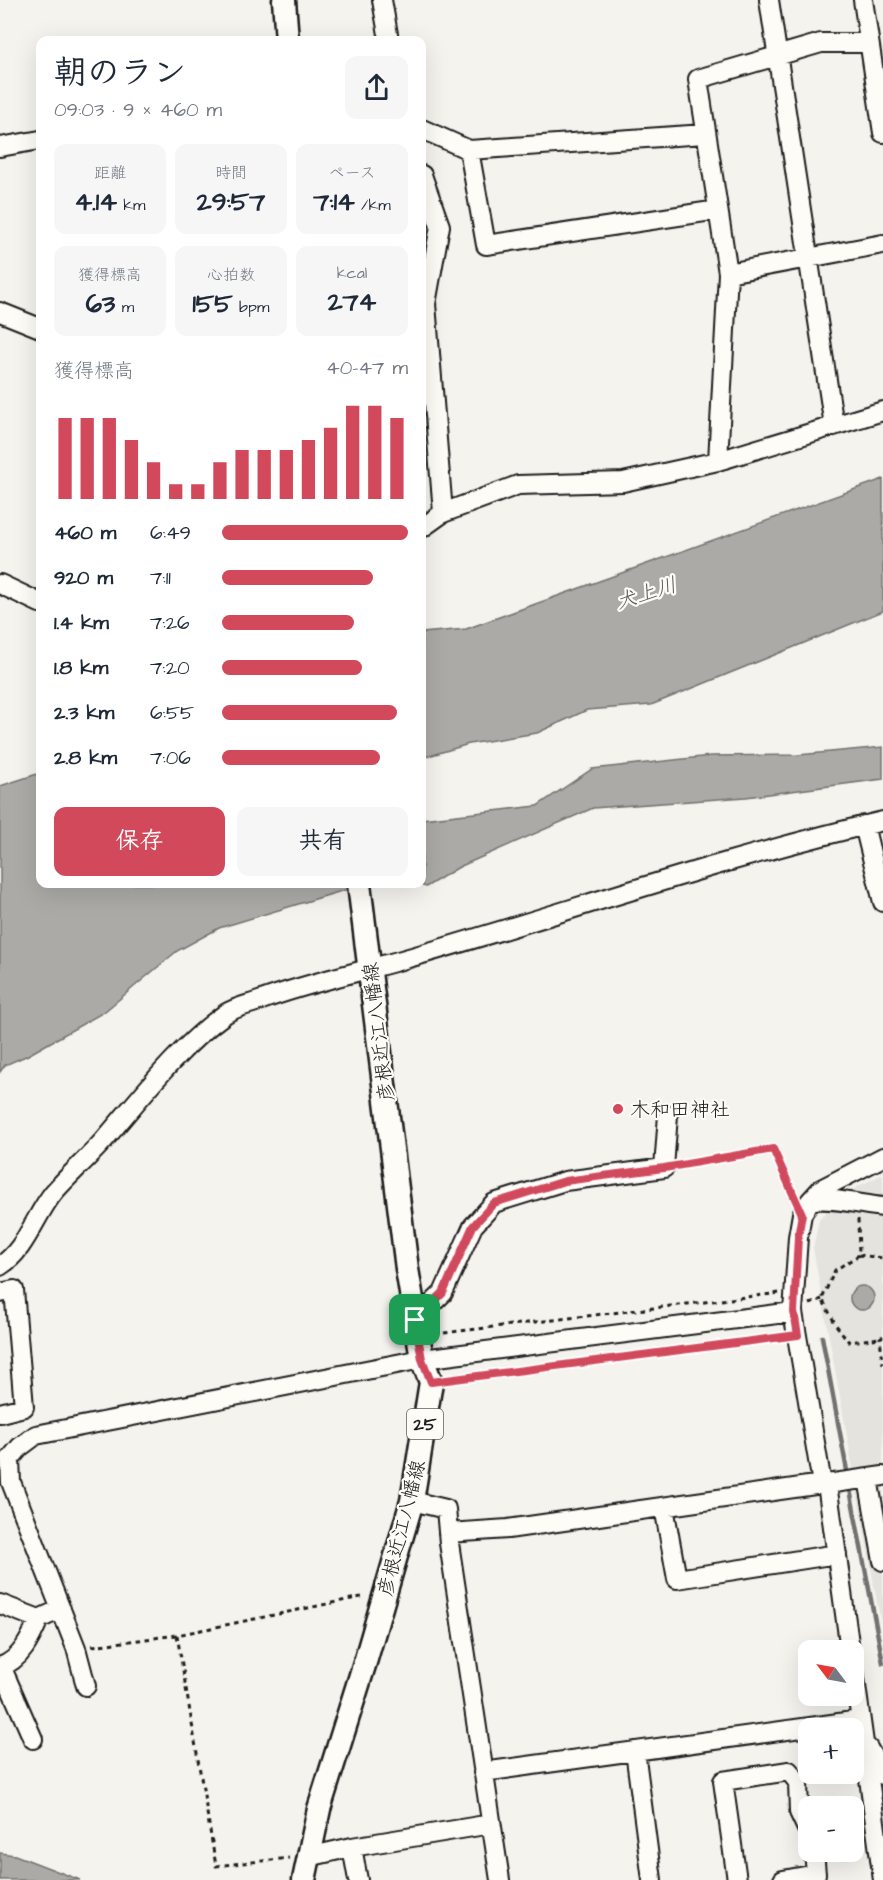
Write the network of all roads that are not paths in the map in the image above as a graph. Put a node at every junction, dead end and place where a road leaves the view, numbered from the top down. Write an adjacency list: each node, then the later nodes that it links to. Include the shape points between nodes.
1 (284, 0): 5 (main road)
2 (382, 0): 6 (street)
3 (769, 0): 8 (street)
4 (863, 0): 7 (street)
5 (286, 36)
6 (388, 36)
7 (869, 42): 8 (street, via 821,43); 10 (street)
8 (777, 55): 11 (street, via 698,79); 18 (street)
9 (426, 131): 14 (street)
10 (883, 133)
11 (705, 134): 14 (street); 16 (street)
12 (36, 141): 13 (street)
13 (0, 147)
14 (469, 150): 16 (street, via 486,245)
15 (426, 186): 21 (street, via 440,226)
16 (718, 210): 19 (street)
17 (883, 244): 18 (street)
18 (809, 258): 19 (street); 25 (street)
19 (728, 273): 26 (street)
20 (426, 304): 27 (street)
21 (426, 304)
22 (0, 312): 23 (street)
23 (36, 326)
24 (883, 411): 25 (street)
25 (834, 426): 26 (street)
26 (718, 461): 27 (street, via 623,482 518,485)
27 (443, 513): 28 (street)
28 (426, 525)
29 (0, 584): 30 (street)
30 (36, 601)
31 (883, 821): 32 (street)
32 (864, 825): 34 (street); 35 (street, via 750,854 513,928)
33 (360, 888): 35 (main road, 彦根近江八幡線 / 25)
34 (883, 902)
35 (370, 963): 40 (street, via 227,1012 144,1091 53,1194 12,1259); 43 (main road, 彦根近江八幡線 / 25)
36 (668, 1114): 43 (street, via 664,1168 565,1181 494,1203 473,1226 443,1293)
37 (883, 1157): 38 (street, via 821,1189)
38 (806, 1207): 39 (street, via 822,1198); 42 (street)
39 (883, 1207)
40 (0, 1266)
41 (0, 1293): 45 (street, via 14,1290 24,1407)
42 (794, 1312): 44 (street); 47 (street)
43 (417, 1328): 44 (main road, 彦根近江八幡線 / 25)
44 (422, 1359): 48 (main road, 彦根近江八幡線 / 25, via 431,1382); 54 (street, via 36,1435 10,1459 10,1482)
45 (0, 1413)
46 (876, 1478): 47 (street); 52 (street)
47 (824, 1484): 49 (street); 51 (street)
48 (412, 1501): 50 (street, via 446,1509); 69 (main road, 彦根近江八幡線 / 25)
49 (664, 1507): 50 (street, via 508,1529); 51 (street, via 677,1579)
50 (448, 1533): 64 (street)
51 (837, 1554): 56 (street)
52 (883, 1561)
53 (0, 1604): 55 (street)
54 (61, 1609): 55 (street); 58 (street)
55 (39, 1618): 57 (street, via 24,1649)
56 (849, 1640)
57 (1, 1667): 61 (street)
58 (86, 1686)
59 (798, 1734): 63 (street)
60 (864, 1734): 65 (street)
61 (33, 1739)
62 (864, 1749): 77 (street)
63 (635, 1751): 64 (street); 74 (street)
64 (483, 1772): 67 (street)
65 (883, 1775)
66 (798, 1796): 75 (street, via 798,1782 789,1771 723,1781)
67 (491, 1824): 68 (street); 73 (street)
68 (352, 1847): 69 (street); 72 (street)
69 (308, 1857): 71 (main road, 彦根近江八幡線 / 25)
70 (815, 1862): 76 (street, via 816,1874)
71 (304, 1880)
72 (358, 1880)
73 (500, 1880)
74 (652, 1880)
75 (737, 1880)
76 (783, 1880)
77 (883, 1880)

